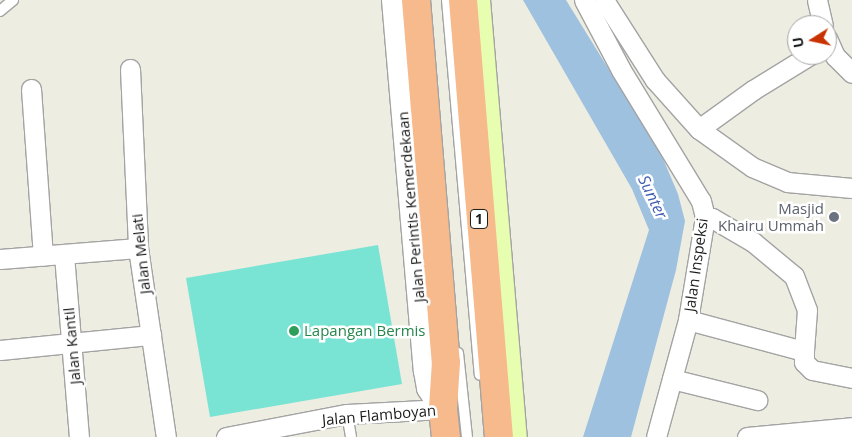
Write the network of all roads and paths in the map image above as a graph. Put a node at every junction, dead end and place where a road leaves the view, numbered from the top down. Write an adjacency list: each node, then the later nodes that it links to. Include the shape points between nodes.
1 (13, 0): 11 (lane)
2 (394, 0): 36 (street, Jalan Perintis Kemerdekaan, via 426,371 429,388)
3 (416, 0): 36 (highway, Jalan Perintis Kemerdekaan, via 446,362)
4 (427, 0): 19 (lane)
5 (447, 0): 34 (lane)
6 (463, 0): 45 (highway, 1)
7 (477, 0): 46 (main road)
8 (584, 0): 21 (street, Jalan Inspeksi, via 621,70 701,201)
9 (604, 0): 18 (street, via 655,80)
10 (817, 0): 12 (street)
11 (0, 11)
12 (821, 15)
13 (837, 59): 16 (street)
14 (794, 65): 18 (street)
15 (130, 69): 22 (street, Jalan Melati)
16 (852, 73)
17 (31, 89): 24 (street)
18 (699, 129): 20 (street, via 752,167 787,182)
19 (443, 182)
20 (852, 188)
21 (705, 217): 26 (street, Jalan Inspeksi); 31 (street, via 746,237 794,276 807,310)
22 (138, 248): 23 (street); 27 (street, Jalan Melati)
23 (64, 255): 24 (street); 28 (street, Jalan Kantil)
24 (43, 256): 25 (street)
25 (0, 259)
26 (688, 320): 31 (street); 33 (street, Jalan Inspeksi)
27 (151, 335): 28 (street); 40 (street, Jalan Melati)
28 (72, 345): 30 (street); 39 (street, Jalan Kantil)
29 (457, 345): 44 (lane)
30 (0, 350)
31 (804, 351): 32 (street, via 804,362 812,370)
32 (852, 378)
33 (672, 379): 35 (street); 47 (street, Jalan Inspeksi)
34 (482, 388)
35 (757, 400)
36 (443, 409): 37 (street, Jalan Flamboyan); 43 (highway, Jalan Perintis Kemerdekaan)
37 (347, 414): 41 (street, Jalan Flamboyan); 42 (lane)
38 (852, 427): 48 (street)
39 (79, 437)
40 (166, 437)
41 (226, 437)
42 (351, 437)
43 (446, 437)
44 (467, 437)
45 (499, 437)
46 (514, 437)
47 (656, 437)
48 (747, 437)

